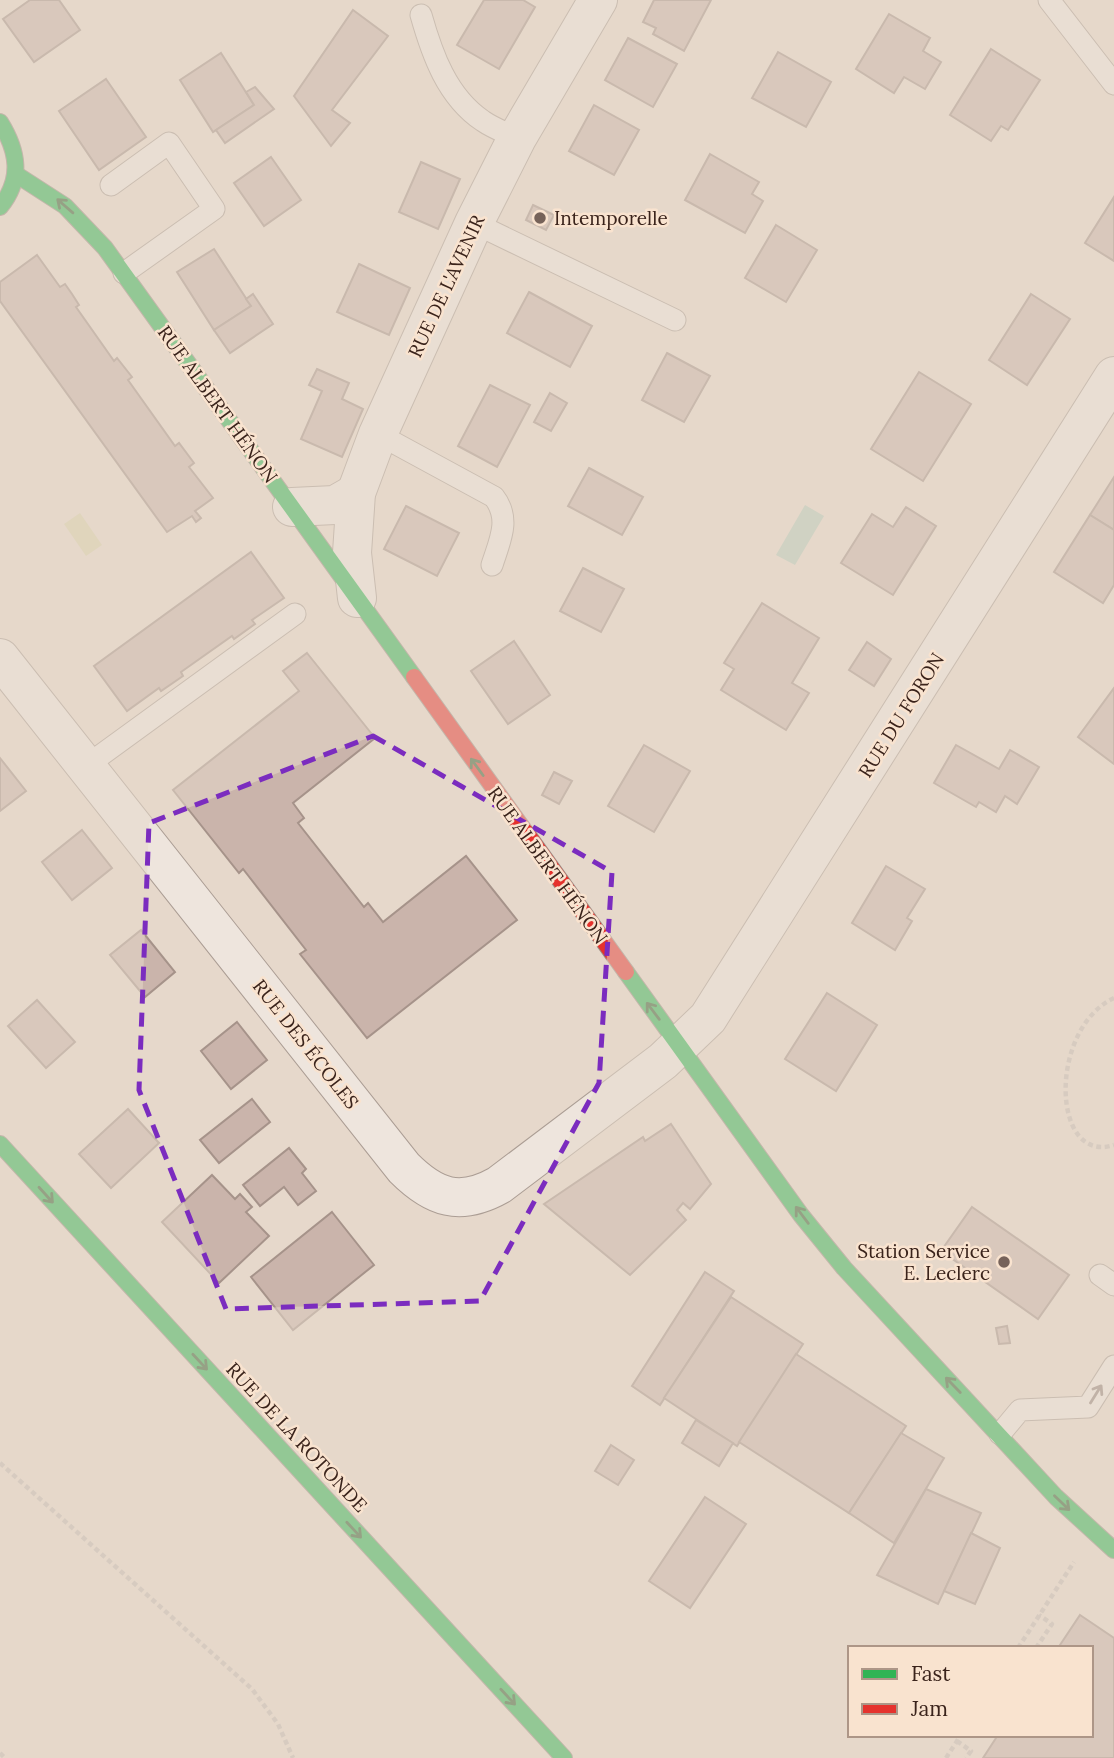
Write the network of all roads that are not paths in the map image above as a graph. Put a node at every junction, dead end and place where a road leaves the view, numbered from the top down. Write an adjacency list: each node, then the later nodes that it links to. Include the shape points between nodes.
1 (598, 0): 6 (street, RUE DE L'AVENIR)
2 (1049, 0): 4 (lane)
3 (421, 15): 6 (lane, via 434,61 464,104 483,122)
4 (1114, 84)
5 (0, 122): 7 (street, via 16,151)
6 (517, 138): 10 (street, RUE DE L'AVENIR)
7 (17, 175): 9 (street); 11 (street, RUE ALBERT HÉNON, one-way to 7, via 88,227)
8 (111, 185): 11 (lane, via 169,143 214,209)
9 (0, 207)
10 (474, 223): 12 (lane); 14 (street, RUE DE L'AVENIR)
11 (124, 273): 16 (street, RUE ALBERT HÉNON)
12 (674, 320)
13 (1114, 376): 22 (street, RUE DU FORON, via 717,1007)
14 (378, 435): 15 (street, RUE DE L'AVENIR); 17 (lane, via 495,497 504,510 504,530)
15 (355, 493): 16 (street, via 335,505); 18 (street, RUE DE L'AVENIR, via 352,553)
16 (292, 507): 18 (street, RUE ALBERT HÉNON)
17 (492, 565)
18 (357, 598): 22 (street, RUE ALBERT HÉNON, one-way to 18)
19 (295, 614): 21 (lane)
20 (0, 658): 21 (street, RUE DES ÉCOLES)
21 (86, 766): 22 (street, RUE DES ÉCOLES, via 396,1158 428,1190 465,1197 499,1185)
22 (679, 1046): 25 (street, RUE ALBERT HÉNON, one-way to 22, via 829,1250)
23 (0, 1144): 28 (street, RUE DE LA ROTONDE, one-way to 28)
24 (1114, 1366): 25 (lane, one-way to 24, via 1020,1410 1088,1407)
25 (1000, 1434): 26 (street, RUE ALBERT HÉNON); 27 (street, RUE ALBERT HÉNON, one-way to 27, via 1056,1497)
26 (1072, 1489)
27 (1114, 1550)
28 (564, 1758)

